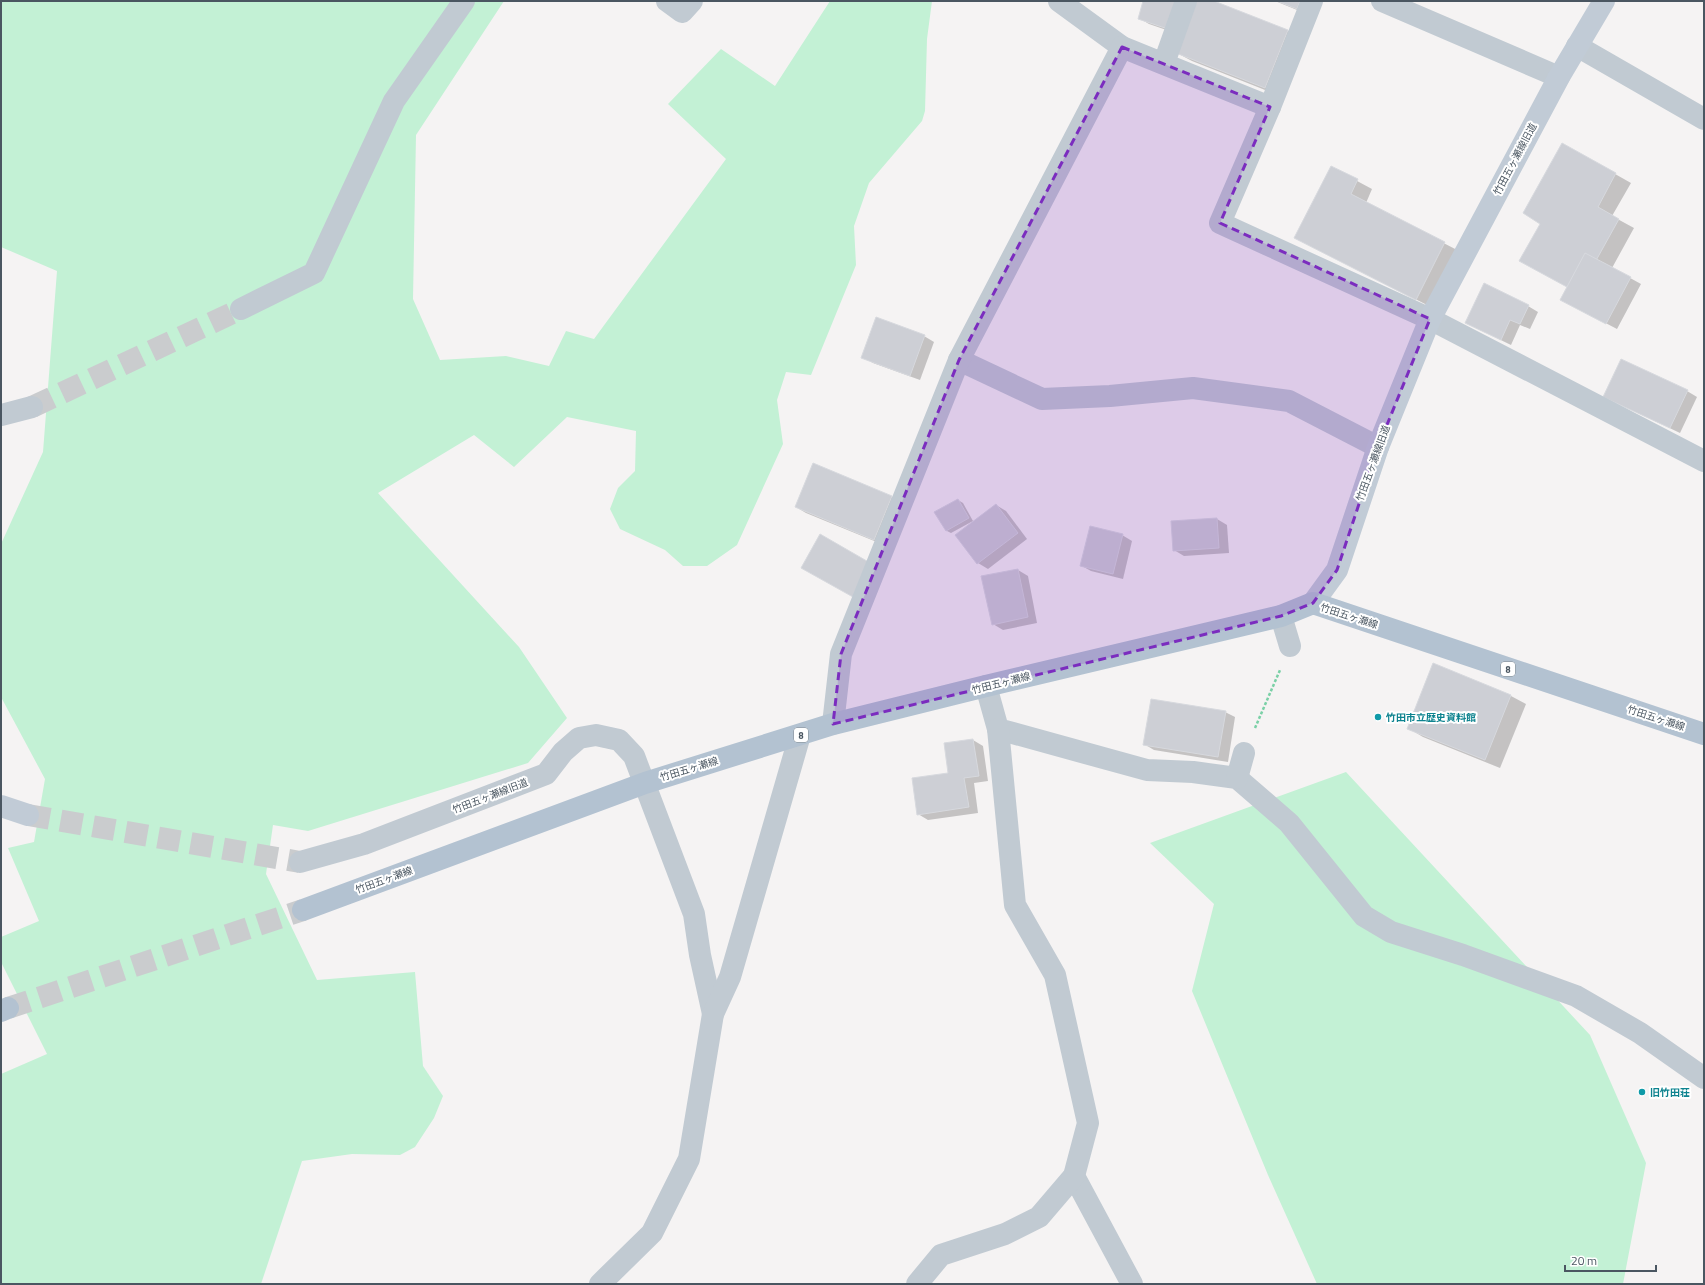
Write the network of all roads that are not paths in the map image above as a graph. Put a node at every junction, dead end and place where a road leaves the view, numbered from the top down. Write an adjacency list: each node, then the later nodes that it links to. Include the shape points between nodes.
1 (464, 1): 15 (street, via 394,101 314,273)
2 (667, 1): 3 (street, via 682,12)
3 (692, 1)
4 (1059, 1): 10 (street)
5 (1186, 1): 11 (street)
6 (1312, 1): 13 (street)
7 (1382, 1): 12 (street)
8 (1604, 1): 9 (street, 竹田五ヶ瀬線旧道)
9 (1577, 46): 12 (street, 竹田五ヶ瀬線旧道); 14 (street)
10 (1122, 47): 11 (street); 17 (street)
11 (1164, 63): 13 (street)
12 (1559, 77): 16 (street, 竹田五ヶ瀬線旧道)
13 (1270, 107): 16 (street, via 1220,222)
14 (1704, 119)
15 (241, 310)
16 (1430, 319): 20 (street, 竹田五ヶ瀬線旧道); 21 (street)
17 (959, 360): 20 (street, via 1042,399 1193,388 1289,401); 26 (street, via 841,654)
18 (32, 407): 19 (street)
19 (1, 415)
20 (1378, 447): 22 (street, 竹田五ヶ瀬線旧道, via 1337,570)
21 (1704, 461)
22 (1312, 604): 23 (main road, 竹田五ヶ瀬線 / 8); 28 (main road, 竹田五ヶ瀬線 / 8)
23 (1281, 616): 24 (street); 25 (main road, 竹田五ヶ瀬線 / 8)
24 (1290, 646)
25 (986, 686): 26 (main road, 竹田五ヶ瀬線 / 8); 27 (street)
26 (833, 724): 29 (main road, 竹田五ヶ瀬線 / 8)
27 (998, 729): 31 (street, via 1147,770 1194,772); 39 (street, via 1015,905 1055,975 1088,1123)
28 (1704, 734)
29 (800, 735): 32 (main road, 竹田五ヶ瀬線 / 8); 37 (street, via 730,977)
30 (1244, 753): 31 (street)
31 (1237, 778): 38 (street, via 1289,823 1364,916 1391,932 1576,996 1640,1033)
32 (645, 783): 35 (street, 竹田五ヶ瀬線旧道, via 634,756 619,740 596,735 579,738 563,752 546,774 364,844); 36 (main road, 竹田五ヶ瀬線 / 8); 37 (street, 竹田五ヶ瀬線旧道, via 694,914)
33 (1, 806): 34 (street)
34 (28, 815)
35 (300, 862)
36 (303, 910)
37 (713, 1014): 40 (street, via 689,1159 652,1232)
38 (1704, 1078)
39 (1074, 1176): 41 (street, via 1039,1217 1005,1234 941,1255); 42 (street)
40 (600, 1284)
41 (917, 1284)
42 (1132, 1284)

